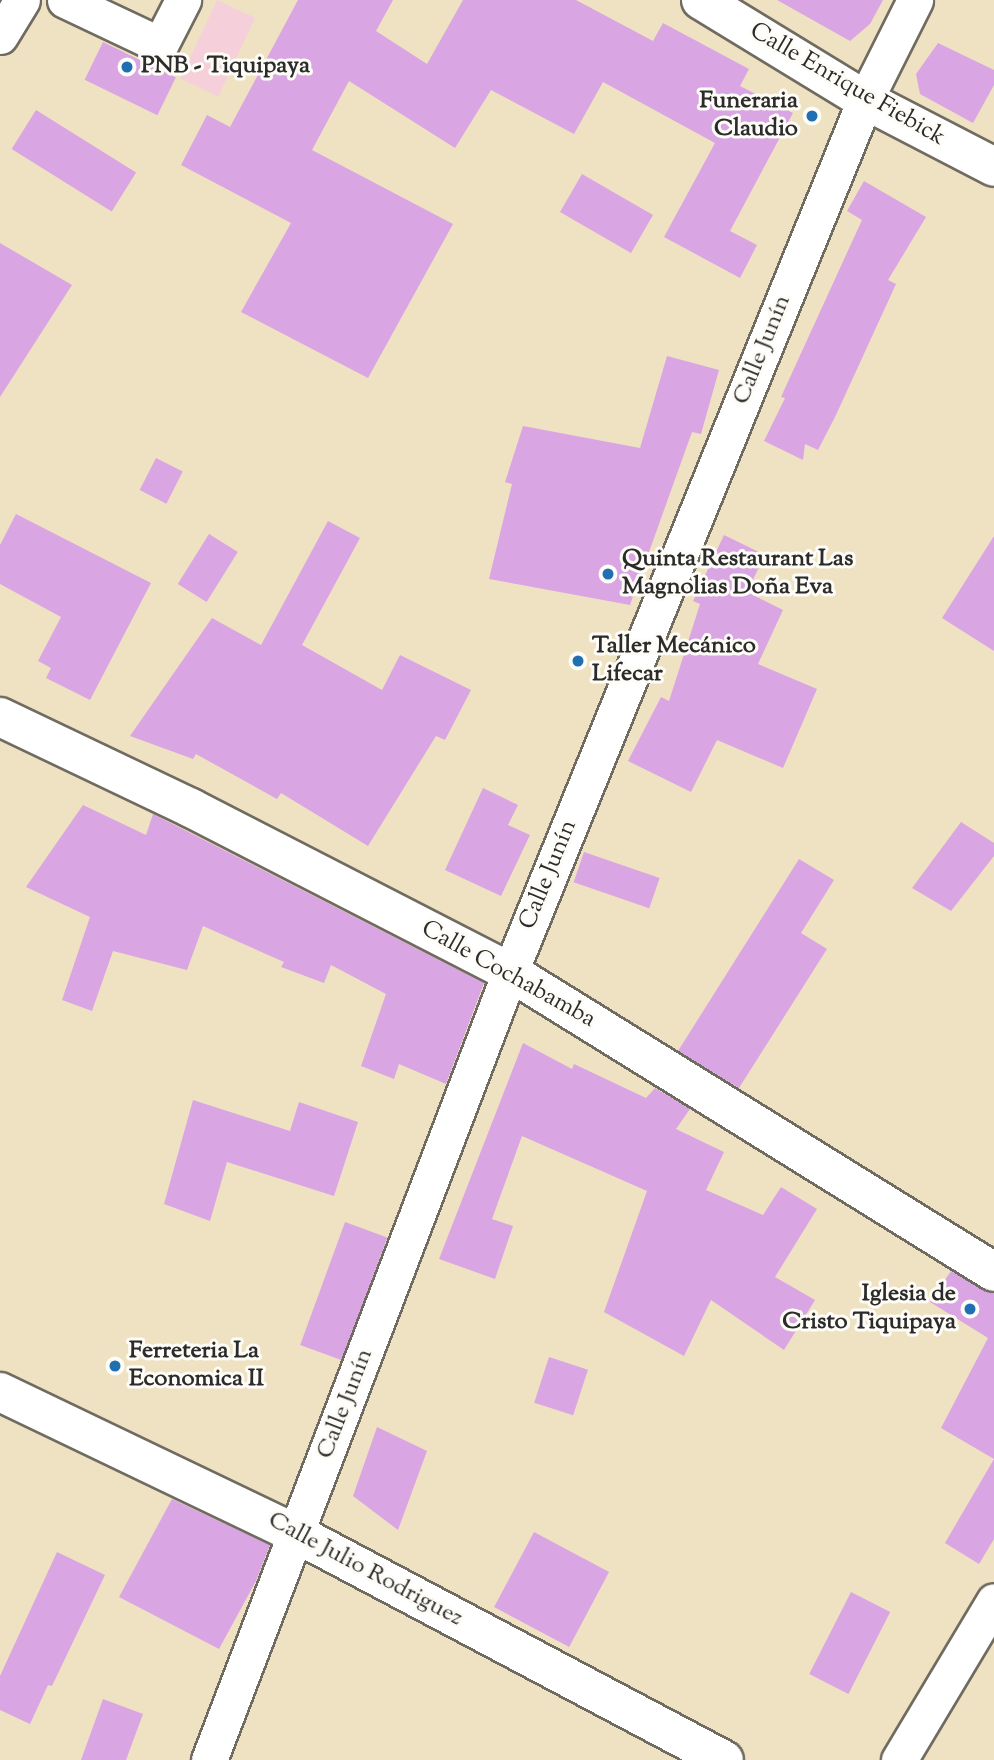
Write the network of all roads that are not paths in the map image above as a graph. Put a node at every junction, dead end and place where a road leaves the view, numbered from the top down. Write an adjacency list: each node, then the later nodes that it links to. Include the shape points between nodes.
1 (22, 0): 6 (street)
2 (65, 0): 3 (street, via 160,45)
3 (183, 0)
4 (701, 0): 7 (main road, Calle Enrique Fiebick)
5 (915, 0): 7 (street, Calle Junín)
6 (0, 36)
7 (864, 100): 8 (main road, Calle Enrique Fiebick); 10 (street, Calle Junín)
8 (994, 167)
9 (0, 717): 10 (main road, Calle Cochabamba, via 191,808)
10 (510, 972): 11 (main road, Calle Cochabamba); 13 (street, Calle Junín)
11 (994, 1272)
12 (0, 1392): 13 (main road, Calle Julio Rodriguez)
13 (297, 1534): 15 (street, Calle Junín); 16 (main road, Calle Julio Rodriguez)
14 (994, 1601): 17 (street)
15 (209, 1760)
16 (724, 1760)
17 (900, 1760)

